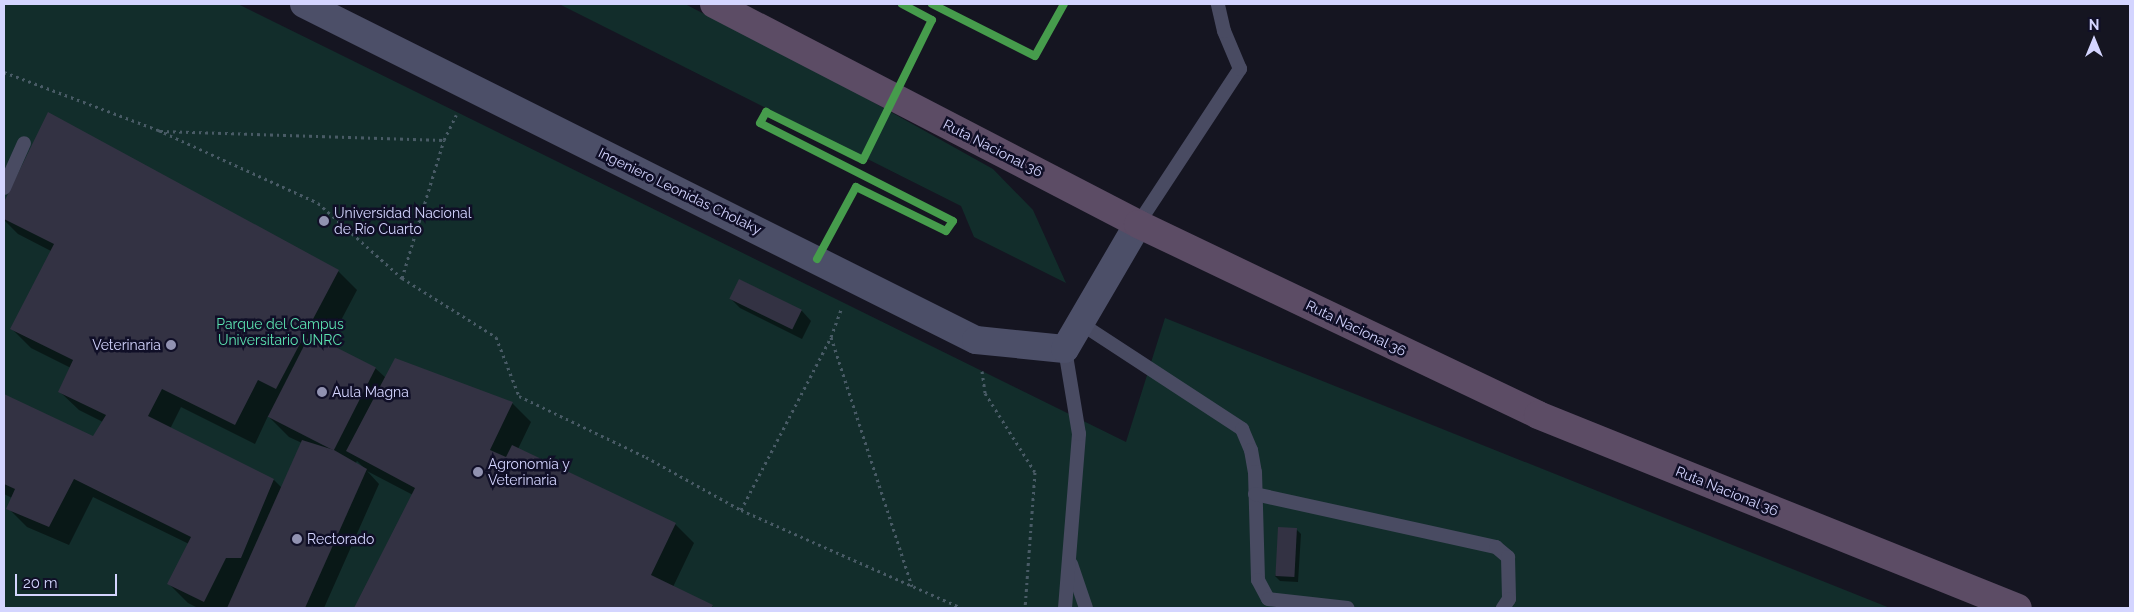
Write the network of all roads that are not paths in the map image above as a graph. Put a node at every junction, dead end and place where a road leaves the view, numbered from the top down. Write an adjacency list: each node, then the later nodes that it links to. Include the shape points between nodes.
1 (304, 4): 8 (main road, Ingeniero Leonidas Cholaky, via 976,340)
2 (714, 4): 6 (highway, Ruta Nacional 36)
3 (1218, 4): 6 (lane, via 1224,31 1240,69)
4 (24, 144): 5 (lane)
5 (4, 188)
6 (1138, 224): 7 (main road); 15 (highway, Ruta Nacional 36, via 1538,415)
7 (1080, 323): 8 (main road); 9 (lane, via 1242,430 1251,450)
8 (1065, 349): 10 (lane, via 1079,434)
9 (1255, 494): 13 (lane, via 1258,580 1268,599); 14 (lane, via 1496,547 1508,557 1509,599)
10 (1070, 559): 11 (lane); 12 (lane)
11 (1065, 608)
12 (1086, 608)
13 (1347, 608)
14 (1503, 608)
15 (2018, 608)

